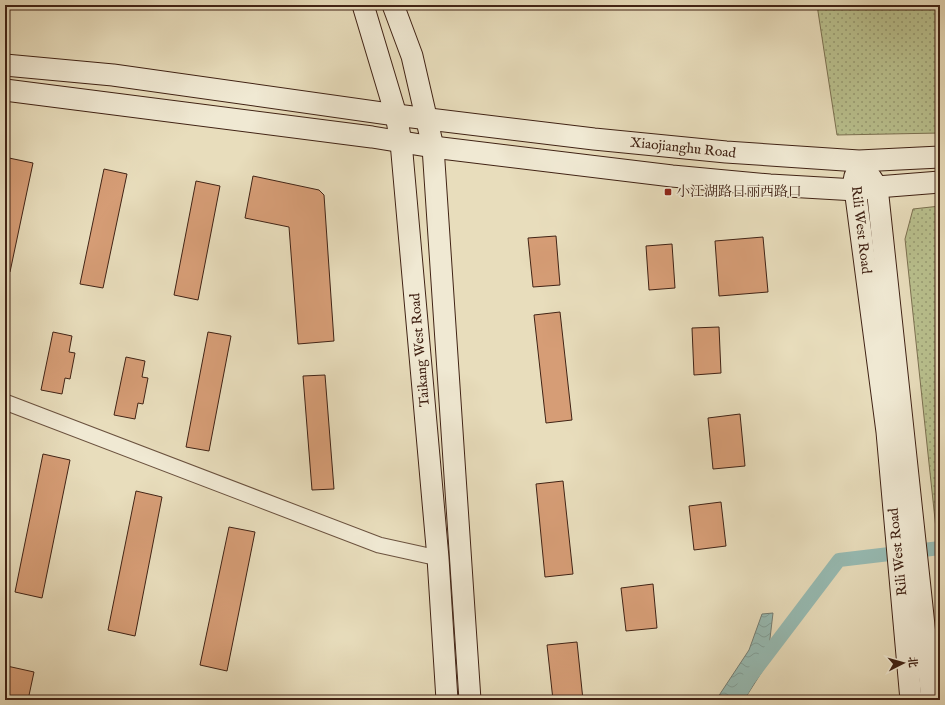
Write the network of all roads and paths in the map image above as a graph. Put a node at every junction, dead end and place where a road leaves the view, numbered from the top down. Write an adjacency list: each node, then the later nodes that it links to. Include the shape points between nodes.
1 (364, 5): 5 (main road, Taikang West Road)
2 (393, 5): 6 (main road, Taikang West Road, via 412,56)
3 (5, 65): 5 (main road, Xiaojianghu Road, via 113,75)
4 (5, 90): 7 (main road, Xiaojianghu Road)
5 (396, 115): 6 (main road, Xiaojianghu Road); 7 (main road, Taikang West Road)
6 (427, 119): 8 (main road, Taikang West Road); 10 (main road, Xiaojianghu Road, via 726,152)
7 (401, 142): 8 (main road, Xiaojianghu Road); 15 (main road, Taikang West Road)
8 (433, 148): 13 (main road, Xiaojianghu Road, via 672,176); 17 (main road, Taikang West Road)
9 (940, 157): 10 (main road, Xiaojianghu Road)
10 (859, 161): 12 (main road, Rili West Road); 13 (main road, Rili West Road, via 854,181)
11 (940, 182): 12 (main road, Xiaojianghu Road)
12 (877, 187): 13 (main road, Xiaojianghu Road); 19 (main road, Rili West Road)
13 (856, 190): 18 (main road, Rili West Road, via 887,432)
14 (5, 402): 15 (street, via 379,545)
15 (438, 558): 16 (main road, Taikang West Road)
16 (447, 700)
17 (470, 700)
18 (911, 700)
19 (932, 700)

